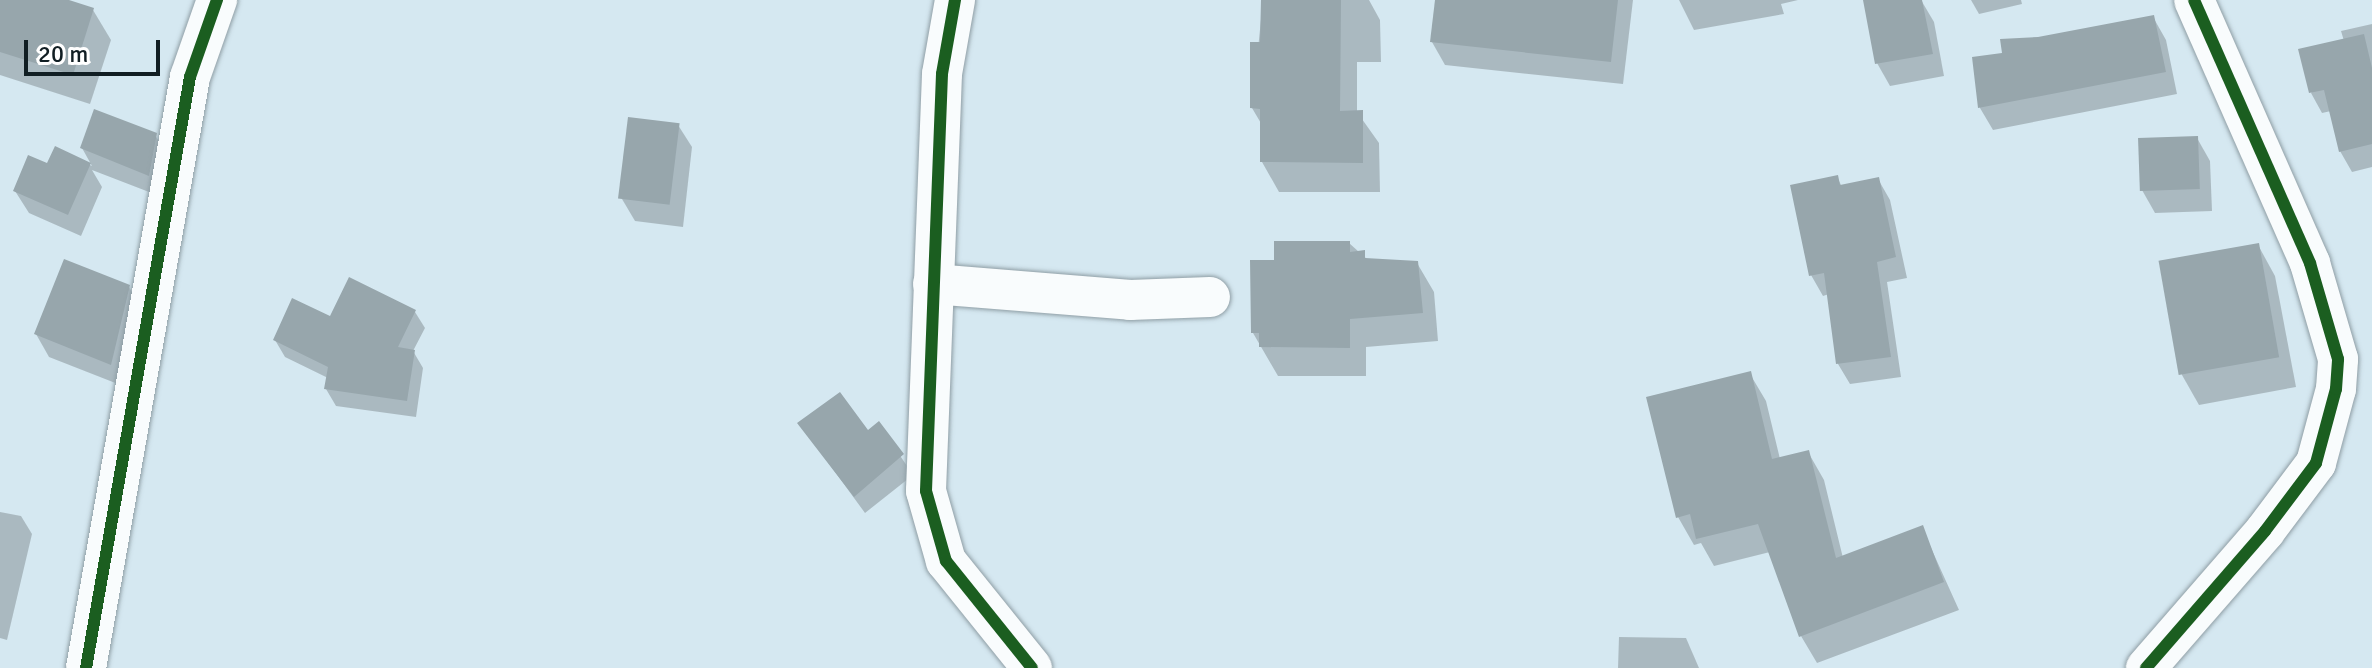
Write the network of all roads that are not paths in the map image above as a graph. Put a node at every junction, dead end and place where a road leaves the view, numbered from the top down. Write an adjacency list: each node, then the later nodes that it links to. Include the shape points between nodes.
1 (217, 0): 6 (street, via 190,77)
2 (955, 0): 4 (street, via 942,74)
3 (2194, 0): 8 (street, via 2310,263 2338,359 2336,389 2316,463 2265,531)
4 (933, 284): 5 (street, via 1130,300); 7 (street, via 926,491 935,532 953,573)
5 (1210, 297)
6 (86, 668)
7 (1032, 668)
8 (2146, 668)

